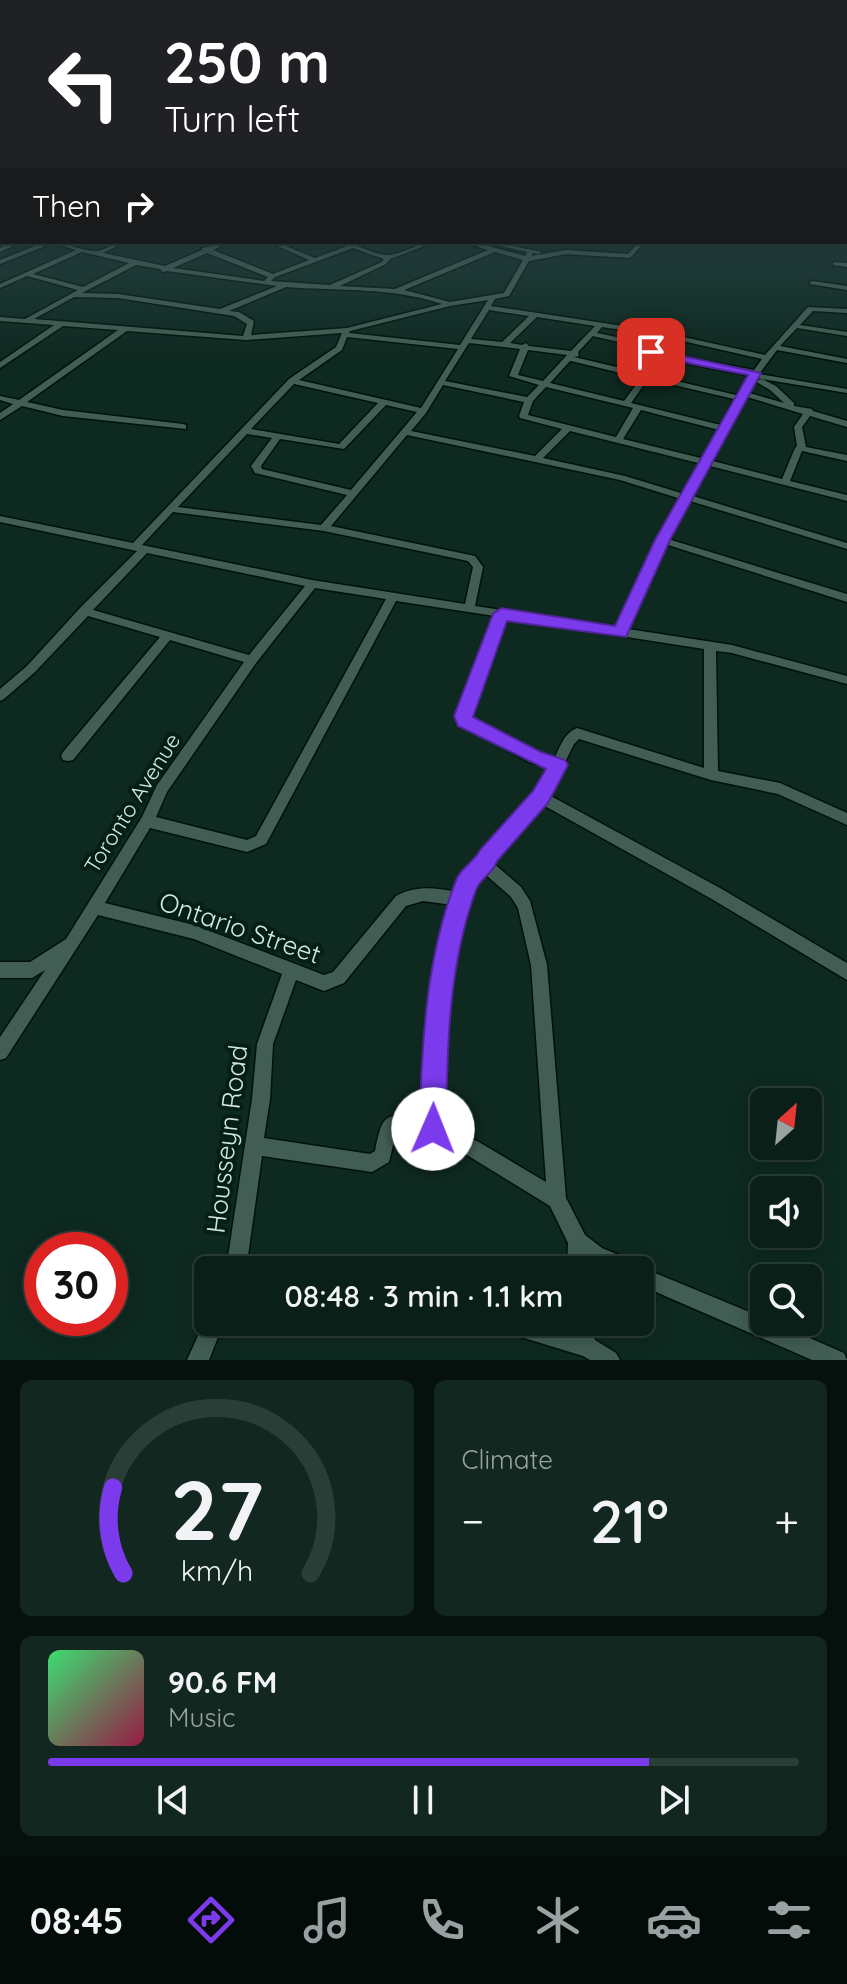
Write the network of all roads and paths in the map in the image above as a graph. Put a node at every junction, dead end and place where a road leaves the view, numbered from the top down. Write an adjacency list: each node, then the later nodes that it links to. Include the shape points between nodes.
1 (48, 244): 21 (street)
2 (60, 244): 13 (street)
3 (118, 244): 17 (street)
4 (220, 244): 12 (street)
5 (276, 244): 20 (street)
6 (348, 244): 11 (street)
7 (423, 244): 18 (street)
8 (474, 244): 14 (street)
9 (490, 244): 15 (street)
10 (640, 244): 16 (street, via 630,256)
11 (353, 246): 18 (street); 20 (street)
12 (204, 249): 25 (street); 27 (street)
13 (81, 250): 17 (street); 26 (street)
14 (494, 250): 19 (street); 35 (street)
15 (531, 251): 16 (street); 19 (street)
16 (566, 252): 19 (street)
17 (96, 254): 22 (street)
18 (388, 258): 32 (street)
19 (527, 259): 37 (street, via 511,292)
20 (314, 260): 27 (street)
21 (0, 262)
22 (134, 263): 25 (street); 34 (street)
23 (835, 264): 24 (street)
24 (847, 265)
25 (163, 270): 28 (street)
26 (29, 275): 31 (street); 34 (street)
27 (273, 276): 28 (street)
28 (266, 282): 30 (street)
29 (812, 283): 33 (street)
30 (286, 285): 32 (street); 41 (street)
31 (0, 286)
32 (329, 288): 35 (street)
33 (847, 288)
34 (84, 289): 36 (street)
35 (395, 292): 38 (street)
36 (73, 295): 41 (street); 44 (street)
37 (492, 299): 38 (street); 39 (street)
38 (450, 304): 50 (street)
39 (487, 308): 42 (street); 55 (street)
40 (842, 310): 47 (street, via 813,308); 49 (street)
41 (223, 311): 54 (street, via 251,323)
42 (536, 314): 46 (street); 56 (street)
43 (0, 319): 44 (street)
44 (26, 321): 45 (street)
45 (61, 324): 48 (street); 63 (street)
46 (601, 324): 51 (street); 52 (street)
47 (795, 326): 49 (street); 59 (street)
48 (125, 329): 54 (street); 73 (street)
49 (825, 331): 53 (street)
50 (346, 333): 54 (street); 55 (street); 66 (street, via 329,357)
51 (656, 333): 58 (street); 61 (street)
52 (593, 334): 58 (street); 60 (street)
53 (847, 334)
54 (246, 338)
55 (464, 343): 56 (street); 67 (street)
56 (505, 344): 57 (street)
57 (526, 345): 60 (street); 68 (street, via 511,375)
58 (651, 347): 64 (street, via 654,354)
59 (775, 347): 61 (street); 62 (street)
60 (573, 357): 65 (street); 68 (street)
61 (766, 358): 64 (street)
62 (847, 361)
63 (0, 366)
64 (753, 375): 69 (street); 70 (street); 76 (street)
65 (646, 377): 70 (street); 75 (street)
66 (292, 381): 74 (street); 85 (street)
67 (443, 383): 72 (street); 78 (street)
68 (546, 385): 72 (street); 75 (street)
69 (847, 391)
70 (740, 396): 76 (street); 84 (street)
71 (0, 398): 73 (street)
72 (529, 400): 83 (street, via 523,416)
73 (21, 402): 80 (street); 82 (street, via 63,413)
74 (384, 402): 78 (street); 87 (street, via 341,447)
75 (626, 404): 77 (street)
76 (791, 405): 79 (street)
77 (638, 408): 84 (street); 88 (street)
78 (423, 411): 86 (street)
79 (809, 411): 81 (street); 89 (street, via 798,427)
80 (0, 417)
81 (847, 424)
82 (183, 427)
83 (569, 427): 88 (street); 91 (street)
84 (726, 429): 92 (street)
85 (245, 431): 87 (street); 97 (street)
86 (405, 432): 91 (street); 94 (street)
87 (277, 437): 94 (street, via 256,466 258,471)
88 (618, 440): 92 (street)
89 (802, 447): 90 (street); 93 (street)
90 (847, 458)
91 (537, 459): 95 (street)
92 (708, 462): 93 (street); 95 (street)
93 (785, 482): 96 (street)
94 (353, 493): 99 (street)
95 (687, 497): 100 (street); 101 (street)
96 (847, 498)
97 (171, 509): 99 (street); 102 (street)
98 (0, 519): 102 (street)
99 (324, 528): 106 (street, via 476,561)
100 (662, 540): 105 (street); 109 (street)
101 (847, 546)
102 (140, 548): 103 (street); 107 (street)
103 (312, 584): 104 (street); 112 (street, Toronto Avenue)
104 (393, 597): 106 (street); 120 (street, via 261,840 247,846)
105 (847, 598)
106 (469, 609): 108 (street)
107 (84, 611): 110 (street); 114 (street)
108 (501, 614): 109 (street); 116 (street, via 463,716 534,758)
109 (620, 633): 111 (street)
110 (168, 635): 112 (street); 115 (street)
111 (710, 645): 113 (street); 117 (street)
112 (252, 660): 120 (street, Toronto Avenue, via 162,789)
113 (847, 680)
114 (0, 696)
115 (68, 756)
116 (558, 765): 117 (street, via 572,735 585,733); 118 (street)
117 (711, 775): 119 (street, via 780,789)
118 (541, 797): 121 (street); 127 (street)
119 (847, 819)
120 (147, 821): 123 (street, Toronto Avenue)
121 (485, 865): 122 (street, via 468,880); 131 (street, via 525,906 539,965)
122 (462, 900): 126 (street, Ontario Street, via 410,894 338,978 324,983); 129 (street, via 435,1031)
123 (94, 907): 124 (street, Toronto Avenue); 126 (street, Ontario Street, via 194,932)
124 (75, 939): 125 (street, via 32,970); 128 (street, Toronto Avenue)
125 (0, 970)
126 (292, 970): 130 (street, Housseyn Road, via 265,1044)
127 (847, 972)
128 (0, 1052)
129 (433, 1129): 130 (street, via 393,1124 383,1156 372,1163); 131 (street, via 442,1139 471,1147)
130 (255, 1146): 133 (street, Housseyn Road)
131 (557, 1199): 132 (street)
132 (578, 1242): 134 (street); 135 (street)
133 (238, 1256)
134 (578, 1256)
135 (597, 1256)
136 (654, 1281): 143 (street)
137 (208, 1336): 141 (street)
138 (551, 1336): 140 (street)
139 (583, 1336): 140 (street)
140 (588, 1347): 142 (street)
141 (198, 1360)
142 (609, 1360)
143 (837, 1360)

